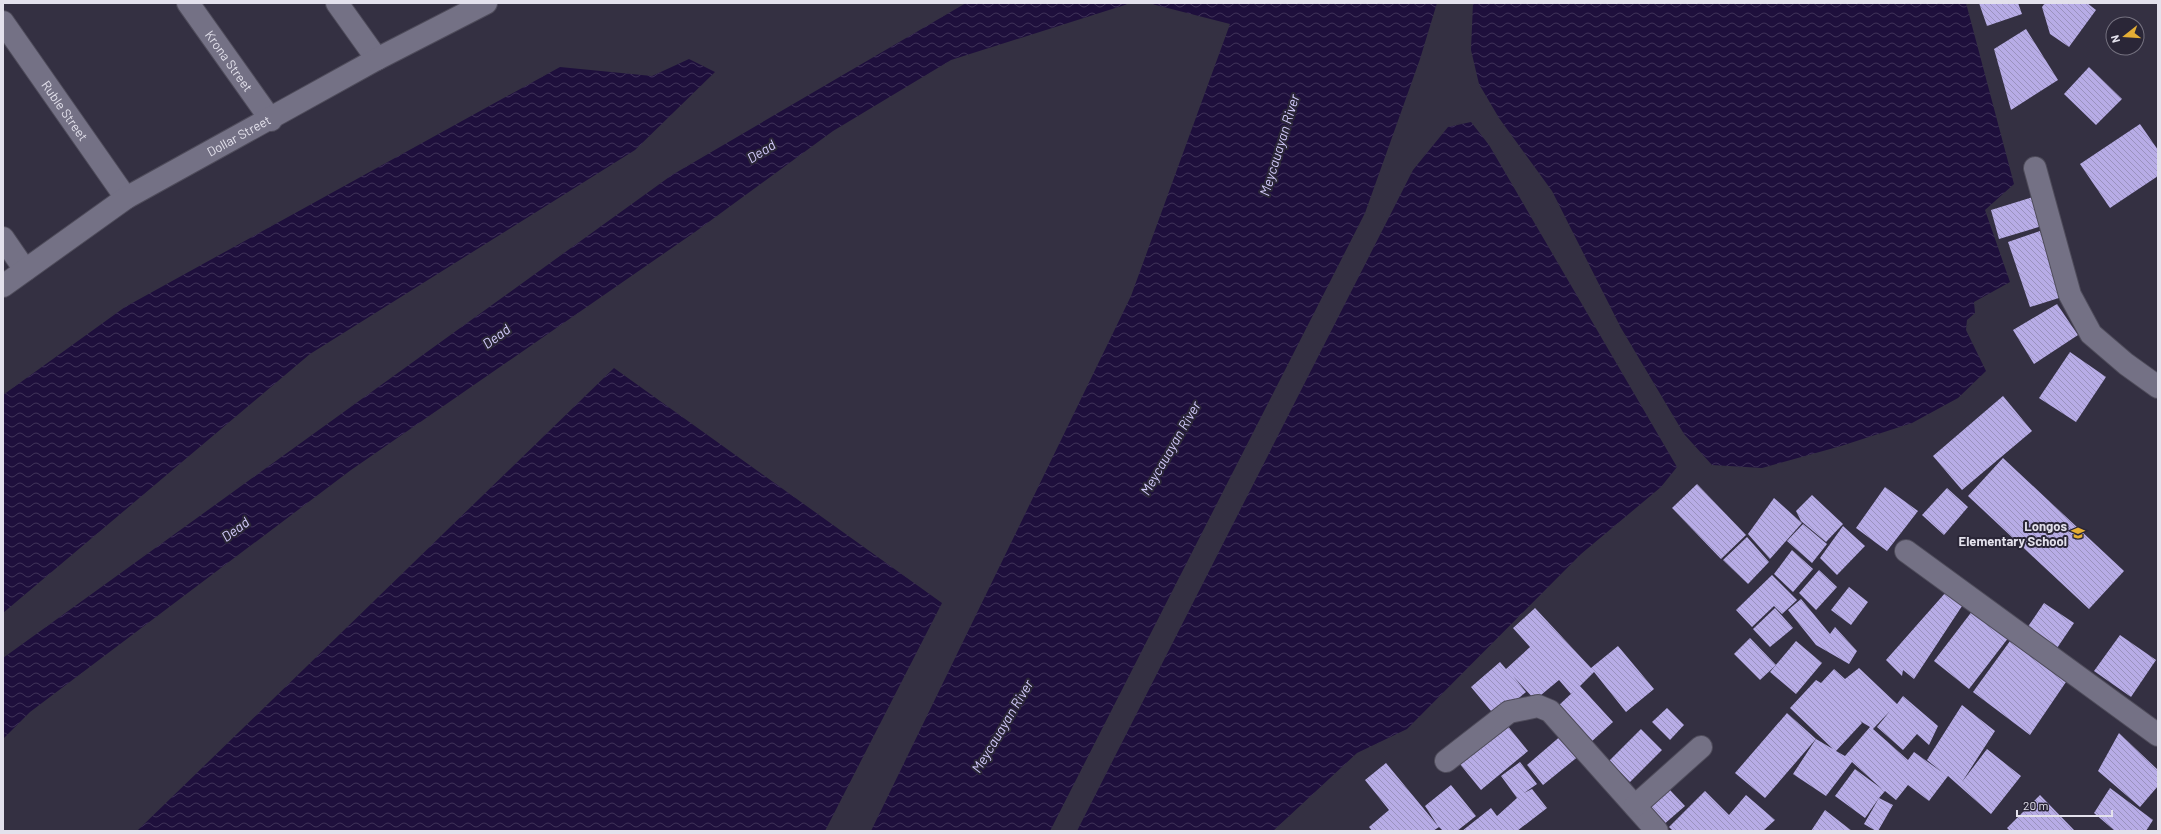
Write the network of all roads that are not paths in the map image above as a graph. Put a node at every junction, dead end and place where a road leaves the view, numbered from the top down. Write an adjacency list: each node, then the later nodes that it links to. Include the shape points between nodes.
1 (188, 3): 6 (street, Krona Street)
2 (337, 3): 5 (street)
3 (486, 3): 5 (street, Dollar Street)
4 (3, 22): 8 (street, Ruble Street)
5 (378, 59): 6 (street, Dollar Street)
6 (271, 120): 8 (street, Dollar Street)
7 (2035, 168): 12 (street, via 2070,295 2091,334)
8 (126, 198): 10 (street, Dollar Street)
9 (3, 238): 10 (street)
10 (25, 270): 11 (street, Dollar Street)
11 (3, 286)
12 (2158, 387)
13 (1906, 551): 14 (street)
14 (2158, 736)
15 (1701, 747): 17 (street)
16 (1446, 761): 17 (street, via 1509,712 1538,706 1550,711)
17 (1635, 806): 18 (street)
18 (1657, 831)

